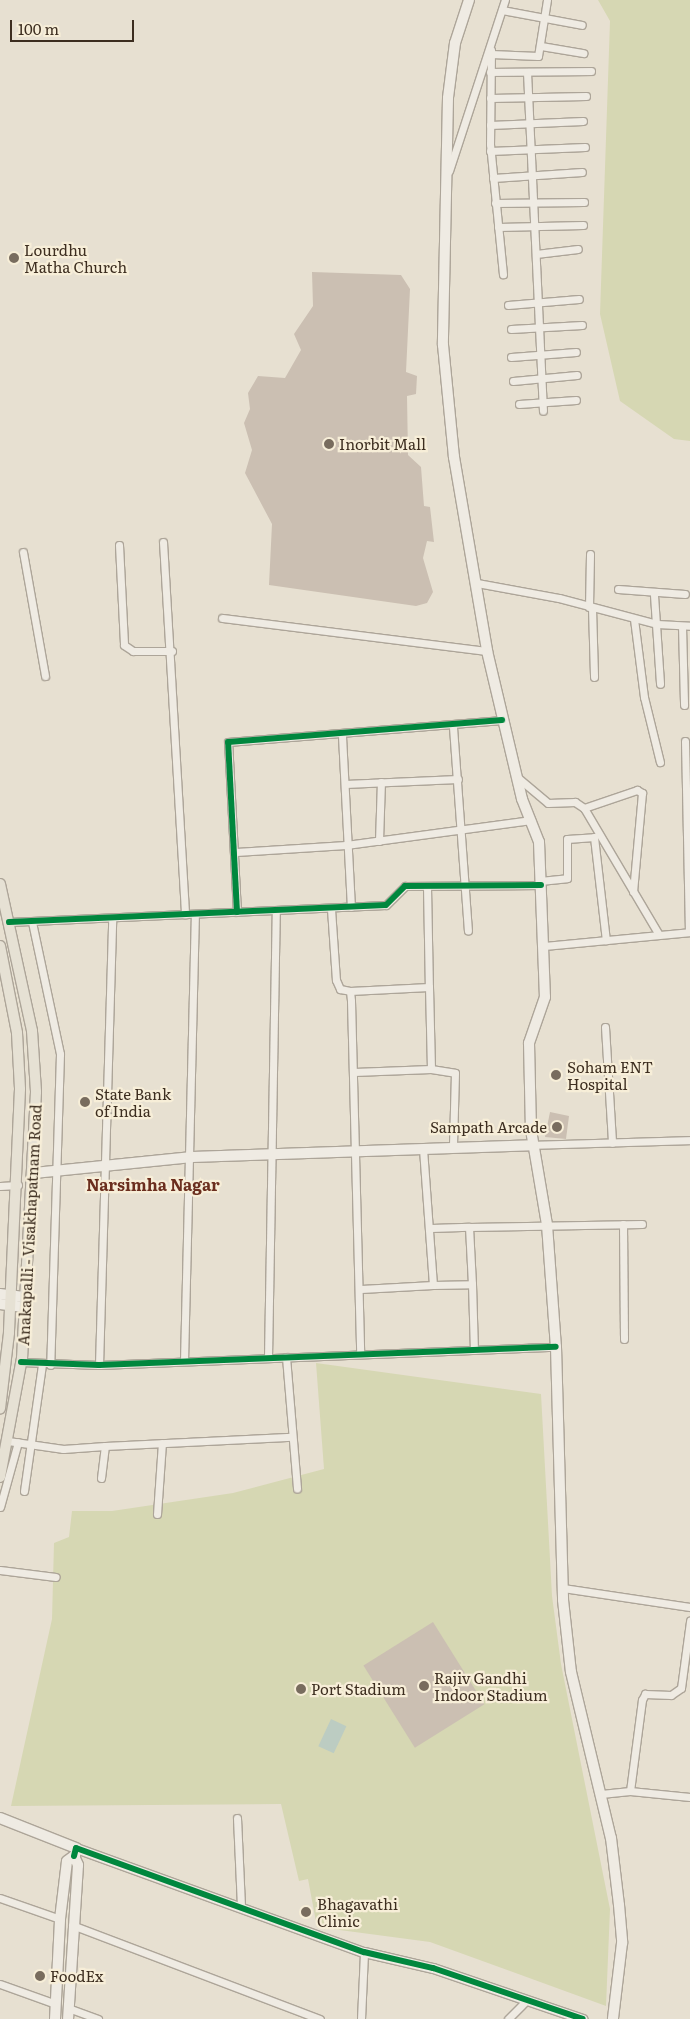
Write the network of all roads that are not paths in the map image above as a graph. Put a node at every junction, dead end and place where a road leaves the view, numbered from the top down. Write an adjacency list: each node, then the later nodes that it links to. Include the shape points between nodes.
1 (469, 0): 25 (main road, via 450,72)
2 (505, 0): 4 (street)
3 (547, 0): 5 (street)
4 (502, 10): 5 (street); 8 (street)
5 (545, 19): 6 (street); 7 (street)
6 (582, 25)
7 (541, 46): 8 (street, via 535,58); 9 (street)
8 (491, 52): 10 (street); 25 (street)
9 (583, 53)
10 (490, 72): 11 (street); 15 (street)
11 (527, 72): 12 (street); 14 (street)
12 (591, 72)
13 (586, 96): 14 (street)
14 (528, 97): 15 (street); 18 (street)
15 (490, 98): 17 (street)
16 (583, 121): 18 (street)
17 (490, 124): 18 (street); 21 (street)
18 (529, 124): 20 (street)
19 (585, 147): 20 (street)
20 (531, 150): 21 (street); 23 (street)
21 (490, 151): 24 (street)
22 (582, 172): 23 (street)
23 (532, 176): 24 (street); 28 (street)
24 (493, 178): 26 (street)
25 (446, 179): 55 (main road, via 443,345 454,457)
26 (495, 202): 28 (street); 30 (street)
27 (584, 202): 28 (street)
28 (534, 203): 31 (street)
29 (583, 225): 31 (street)
30 (498, 227): 31 (street); 34 (street)
31 (535, 227): 33 (street)
32 (578, 249): 33 (street)
33 (536, 254): 36 (street)
34 (503, 274)
35 (579, 299): 36 (street)
36 (539, 303): 37 (street); 39 (street)
37 (508, 305)
38 (582, 325): 39 (street)
39 (540, 328): 40 (street); 42 (street)
40 (511, 329)
41 (576, 352): 42 (street)
42 (541, 355): 43 (street); 45 (street)
43 (512, 357)
44 (577, 375): 45 (street)
45 (542, 379): 46 (street); 48 (street)
46 (513, 381)
47 (576, 400): 48 (street)
48 (543, 403): 49 (street); 50 (street)
49 (519, 404)
50 (544, 411)
51 (163, 542): 64 (street)
52 (118, 545): 64 (street, via 124,645 133,651)
53 (23, 552): 67 (street)
54 (590, 554): 59 (street)
55 (477, 583): 59 (street); 65 (main road)
56 (618, 589): 58 (street)
57 (685, 594): 58 (street)
58 (654, 595): 62 (street)
59 (591, 608): 61 (street); 68 (street)
60 (222, 618): 65 (street)
61 (634, 619): 62 (street); 75 (street, via 644,698)
62 (654, 623): 63 (street); 69 (street)
63 (686, 626): 66 (street)
64 (172, 651): 96 (street)
65 (487, 651): 71 (main road)
66 (687, 663): 70 (street)
67 (45, 676)
68 (594, 677)
69 (660, 684)
70 (684, 704)
71 (502, 720): 72 (street); 76 (main road)
72 (453, 727): 73 (street); 77 (street)
73 (342, 736): 79 (street); 86 (street, via 228,742)
74 (685, 741): 82 (street)
75 (660, 762)
76 (516, 777): 80 (street, via 548,803 575,802); 81 (main road)
77 (458, 779): 78 (street); 83 (street)
78 (381, 782): 79 (street); 84 (street)
79 (345, 784): 85 (street)
80 (584, 808): 91 (street); 91 (street, via 637,790 642,793)
81 (531, 820): 83 (street); 87 (main road, via 539,842)
82 (689, 823): 102 (street)
83 (459, 827): 84 (street); 89 (street)
84 (379, 841): 85 (street)
85 (346, 845): 86 (street); 92 (street)
86 (236, 852): 95 (street)
87 (540, 883): 89 (street); 104 (street, via 567,878 566,839 594,837); 106 (main road)
88 (0, 884): 99 (main road, Anakapalli - Visakhapatnam Road)
89 (463, 884): 90 (street); 101 (street)
90 (427, 887): 92 (street, via 399,888 386,905); 107 (street)
91 (633, 892): 103 (street)
92 (351, 907): 93 (street)
93 (331, 909): 94 (street); 108 (street, via 336,980 340,989)
94 (276, 910): 95 (street); 118 (street)
95 (237, 912): 97 (street)
96 (185, 914): 97 (street); 98 (street)
97 (195, 914): 119 (street)
98 (112, 920): 100 (street); 120 (street)
99 (9, 922): 100 (street); 122 (main road, Anakapalli - Visakhapatnam Road, via 32,1030)
100 (32, 922): 121 (street, via 60,1054)
101 (468, 930)
102 (690, 932): 103 (street)
103 (659, 935): 104 (street)
104 (606, 940): 106 (street)
105 (0, 946): 123 (main road, via 17,1033)
106 (545, 946): 114 (main road, via 544,1010 529,1043)
107 (429, 987): 108 (street); 110 (street)
108 (350, 991): 111 (street)
109 (604, 1027): 113 (street)
110 (431, 1068): 111 (street); 115 (street, via 451,1070 456,1077)
111 (354, 1072): 117 (street)
112 (690, 1140): 113 (street)
113 (612, 1143): 114 (street)
114 (532, 1145): 115 (main road); 127 (main road)
115 (453, 1146): 116 (main road)
116 (423, 1148): 117 (main road); 129 (street)
117 (357, 1151): 118 (main road); 132 (street)
118 (272, 1152): 119 (main road); 142 (street)
119 (192, 1157): 120 (main road); 143 (street)
120 (105, 1166): 121 (main road); 146 (street)
121 (55, 1171): 122 (main road); 145 (street)
122 (34, 1173): 135 (main road, Anakapalli - Visakhapatnam Road)
123 (18, 1185): 124 (street); 134 (main road)
124 (0, 1186)
125 (623, 1224): 126 (street); 127 (street); 137 (street)
126 (642, 1224)
127 (547, 1225): 128 (street); 138 (main road)
128 (470, 1227): 129 (street); 130 (street)
129 (431, 1228): 131 (street)
130 (472, 1284): 131 (street); 139 (street)
131 (433, 1285): 132 (street)
132 (361, 1289): 140 (street)
133 (0, 1294): 134 (main road)
134 (11, 1295): 135 (main road); 136 (main road)
135 (26, 1302): 136 (main road); 144 (main road, Anakapalli - Visakhapatnam Road)
136 (5, 1305): 147 (main road)
137 (624, 1339)
138 (556, 1347): 139 (street); 161 (main road)
139 (474, 1350): 140 (street)
140 (360, 1352): 141 (street)
141 (286, 1357): 142 (street); 148 (street)
142 (268, 1358): 143 (street)
143 (184, 1361): 146 (street)
144 (21, 1362): 145 (street); 149 (main road, Anakapalli - Visakhapatnam Road)
145 (46, 1365): 146 (street); 151 (street)
146 (99, 1365)
147 (0, 1408)
148 (292, 1437): 150 (street); 155 (street)
149 (13, 1441): 151 (street); 153 (main road, Anakapalli - Visakhapatnam Road); 157 (street)
150 (162, 1443): 152 (street); 158 (street)
151 (32, 1444): 152 (street, via 63,1449); 156 (street)
152 (105, 1446): 154 (street)
153 (0, 1477)
154 (101, 1478)
155 (297, 1489)
156 (24, 1491)
157 (0, 1507)
158 (157, 1514)
159 (0, 1570): 160 (street)
160 (56, 1577)
161 (563, 1588): 162 (street); 165 (main road, via 571,1672)
162 (690, 1607)
163 (690, 1621): 164 (street, via 681,1688 671,1695 646,1694 642,1700)
164 (630, 1791): 165 (street); 166 (street)
165 (601, 1794): 186 (main road, via 622,1943)
166 (690, 1797)
167 (0, 1818): 169 (main road)
168 (237, 1818): 171 (street)
169 (75, 1852): 171 (street); 172 (main road, via 67,1861); 173 (main road, via 78,1865)
170 (0, 1898): 172 (street)
171 (241, 1906): 174 (street)
172 (60, 1920): 177 (main road)
173 (72, 1925): 178 (main road); 182 (street)
174 (364, 1952): 176 (street, via 433,1968); 183 (street)
175 (0, 1984): 177 (street)
176 (526, 2001): 184 (street); 185 (street)
177 (56, 2004): 179 (main road)
178 (68, 2008): 180 (main road); 181 (street)
179 (56, 2019)
180 (68, 2019)
181 (98, 2019)
182 (320, 2019)
183 (361, 2019)
184 (508, 2019)
185 (583, 2019)
186 (613, 2019)

